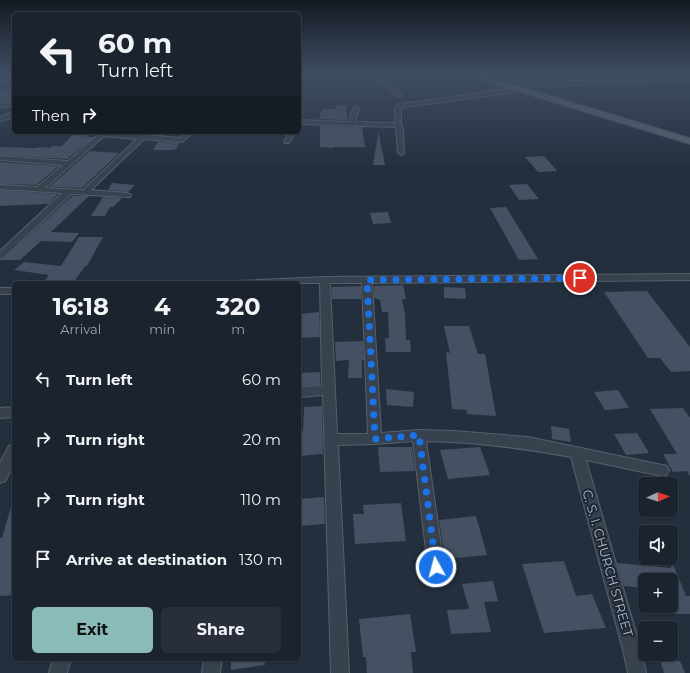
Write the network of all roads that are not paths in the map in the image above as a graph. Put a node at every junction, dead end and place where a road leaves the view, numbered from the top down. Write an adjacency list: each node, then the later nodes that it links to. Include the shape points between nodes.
1 (401, 105): 8 (street, via 398,108)
2 (569, 105): 13 (main road)
3 (356, 108): 7 (street)
4 (12, 114): 5 (street)
5 (0, 119)
6 (301, 122): 7 (street)
7 (352, 123): 8 (street)
8 (398, 125): 15 (street)
9 (103, 134): 17 (street)
10 (145, 134): 11 (street, via 182,140); 21 (street)
11 (188, 134)
12 (291, 134): 14 (street)
13 (690, 141)
14 (287, 142)
15 (401, 154)
16 (0, 158): 17 (street)
17 (69, 163): 19 (street)
18 (0, 187): 19 (street)
19 (38, 190): 20 (street)
20 (68, 192): 21 (street); 23 (street)
21 (84, 193): 22 (street)
22 (127, 195)
23 (0, 256)
24 (690, 277): 26 (street)
25 (325, 280): 26 (street); 27 (street); 30 (street)
26 (367, 280): 35 (street)
27 (297, 281)
28 (12, 290): 29 (street)
29 (0, 291)
30 (328, 390): 31 (street); 36 (street)
31 (301, 392)
32 (12, 412): 33 (street)
33 (0, 413)
34 (419, 435): 35 (street); 38 (street, via 528,444); 41 (street)
35 (375, 439): 36 (street)
36 (331, 440): 46 (street)
37 (12, 454): 40 (street)
38 (577, 454): 39 (street); 47 (street, C. S. I. CHURCH STREET)
39 (662, 470)
40 (0, 477)
41 (436, 567)
42 (61, 661): 44 (street)
43 (213, 661): 45 (street)
44 (58, 673)
45 (211, 673)
46 (340, 673)
47 (637, 673)

